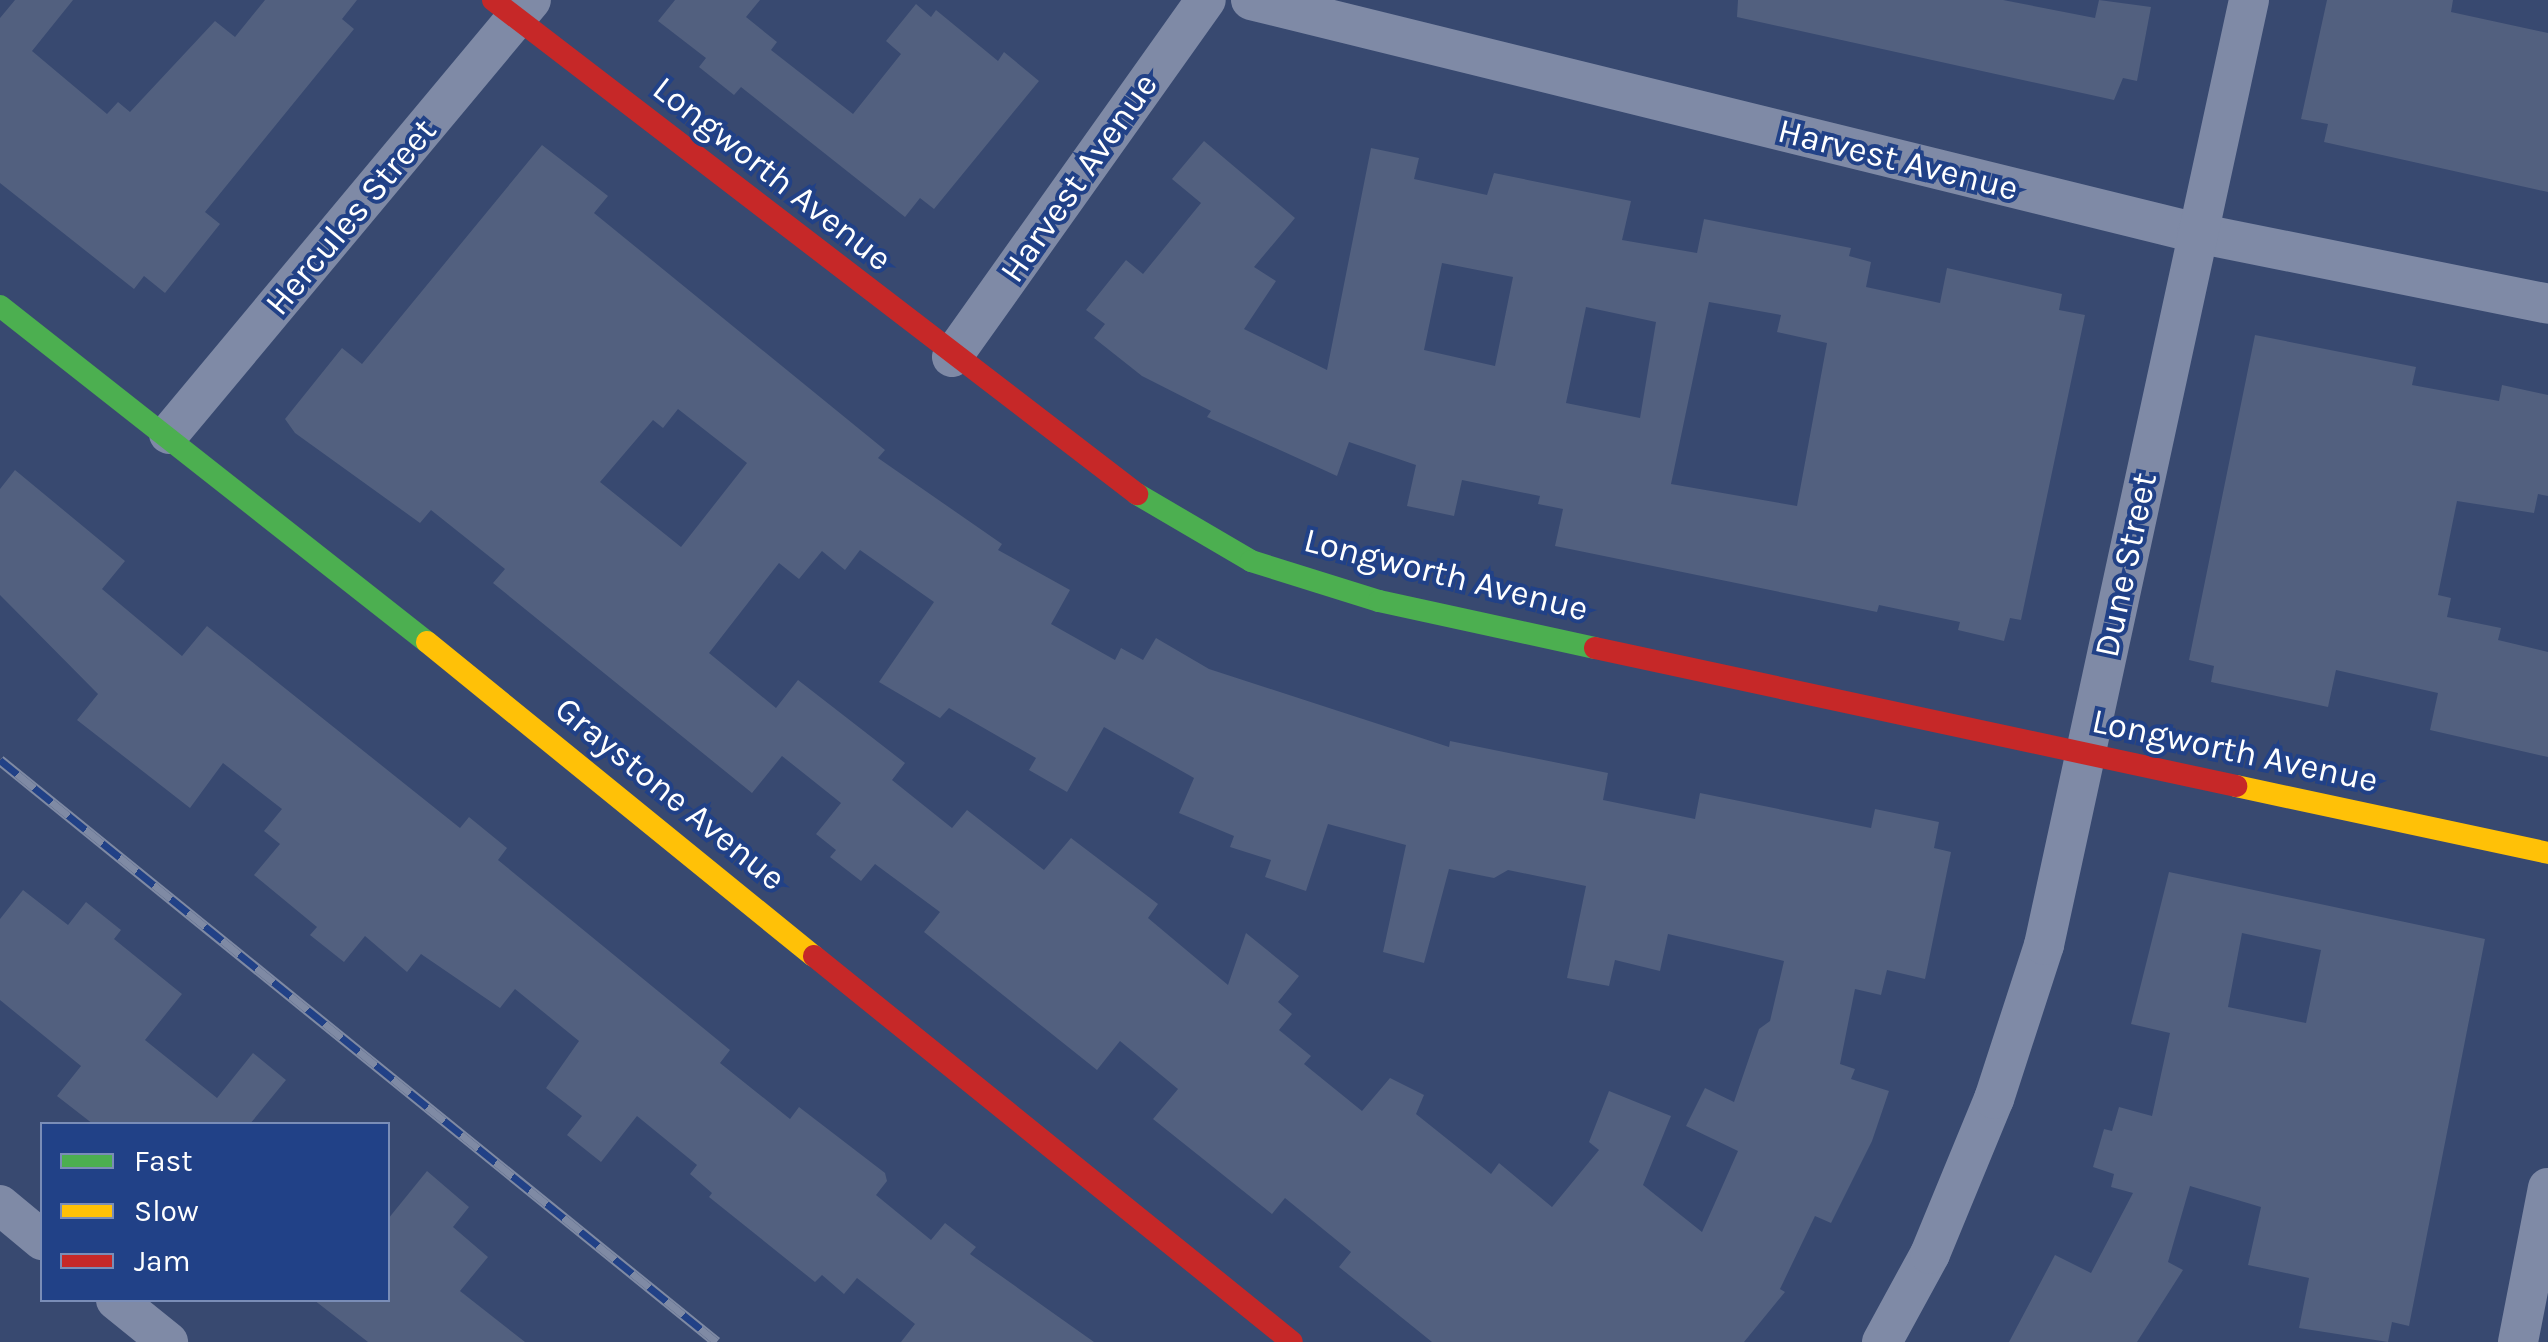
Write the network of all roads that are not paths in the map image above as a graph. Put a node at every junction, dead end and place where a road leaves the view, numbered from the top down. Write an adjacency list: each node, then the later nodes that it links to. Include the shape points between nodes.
1 (1206, 0): 8 (street, Harvest Avenue)
2 (1251, 0): 5 (street, Harvest Avenue)
3 (2249, 0): 5 (street, Dune Street)
4 (514, 6): 8 (street, Longworth Avenue); 9 (street, Hercules Street)
5 (2197, 233): 6 (street, Harvest Avenue); 10 (street, Dune Street)
6 (2548, 304)
7 (0, 306): 9 (street, Graystone Avenue)
8 (952, 357): 10 (street, Longworth Avenue, via 1123,486 1251,560 1379,601)
9 (169, 434): 17 (street, Graystone Avenue)
10 (2085, 756): 11 (street, Longworth Avenue); 18 (street, Dune Street, via 2044,945 1994,1099 1930,1254)
11 (2548, 853)
12 (2548, 1188): 19 (street)
13 (0, 1205): 14 (street)
14 (40, 1238)
15 (118, 1302): 16 (street)
16 (168, 1342)
17 (1292, 1342)
18 (1882, 1342)
19 (2518, 1342)

